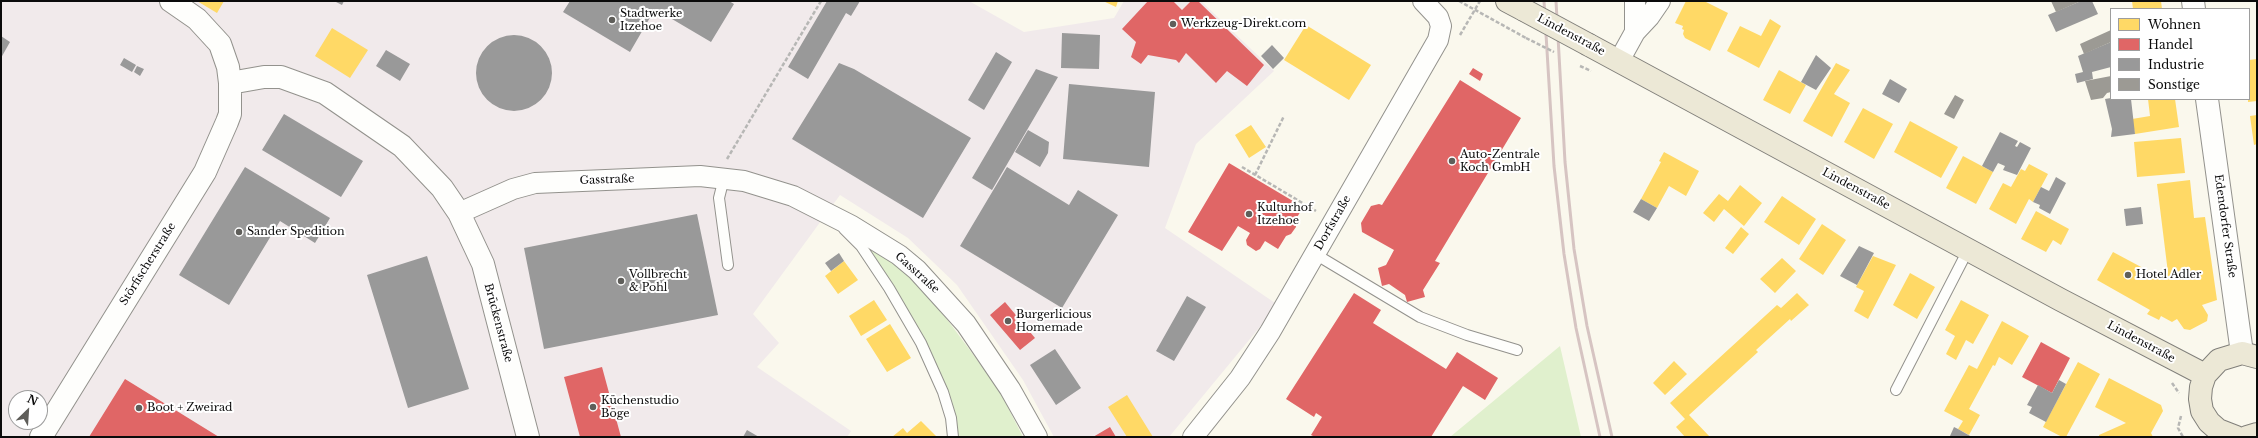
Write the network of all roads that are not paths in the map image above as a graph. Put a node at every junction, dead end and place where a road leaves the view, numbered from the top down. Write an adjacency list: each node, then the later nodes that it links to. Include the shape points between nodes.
1 (171, 1): 8 (street, via 216,38 228,67)
2 (1423, 1): 14 (street, Dorfstraße, via 1438,16 1441,26 1438,40)
3 (1635, 1): 6 (street)
4 (1660, 1): 6 (street)
5 (1516, 6): 7 (main road, Lindenstraße, bridge)
6 (1635, 32): 7 (street)
7 (1619, 61): 13 (main road, Lindenstraße)
8 (230, 83): 11 (street, via 264,77 281,78 325,93 402,146 442,188); 22 (street, Störfischerstraße, via 228,122 204,172)
9 (2207, 100): 17 (street, Edendorfer Straße)
10 (720, 178): 11 (street, Gasstraße, via 700,176 534,183 513,188); 12 (street, Gasstraße, via 775,189); 15 (lane, via 719,198)
11 (459, 213): 23 (street, Brückenstraße, via 483,264)
12 (831, 214): 24 (lane, via 861,246 921,342 943,392 951,418); 25 (street, Gasstraße, via 899,255 945,299 966,324 1006,383)
13 (1968, 250): 18 (main road, Lindenstraße); 19 (lane)
14 (1315, 254): 16 (lane, via 1420,317); 26 (street, Dorfstraße, via 1240,378)
15 (728, 265)
16 (1517, 350)
17 (2250, 355): 18 (main road, via 2219,360)
18 (2205, 375): 21 (main road, via 2201,386 2202,411)
19 (1896, 390)
20 (2257, 434): 27 (main road)
21 (2219, 435)
22 (41, 437)
23 (528, 437)
24 (953, 437)
25 (1036, 437)
26 (1193, 437)
27 (2247, 437)

